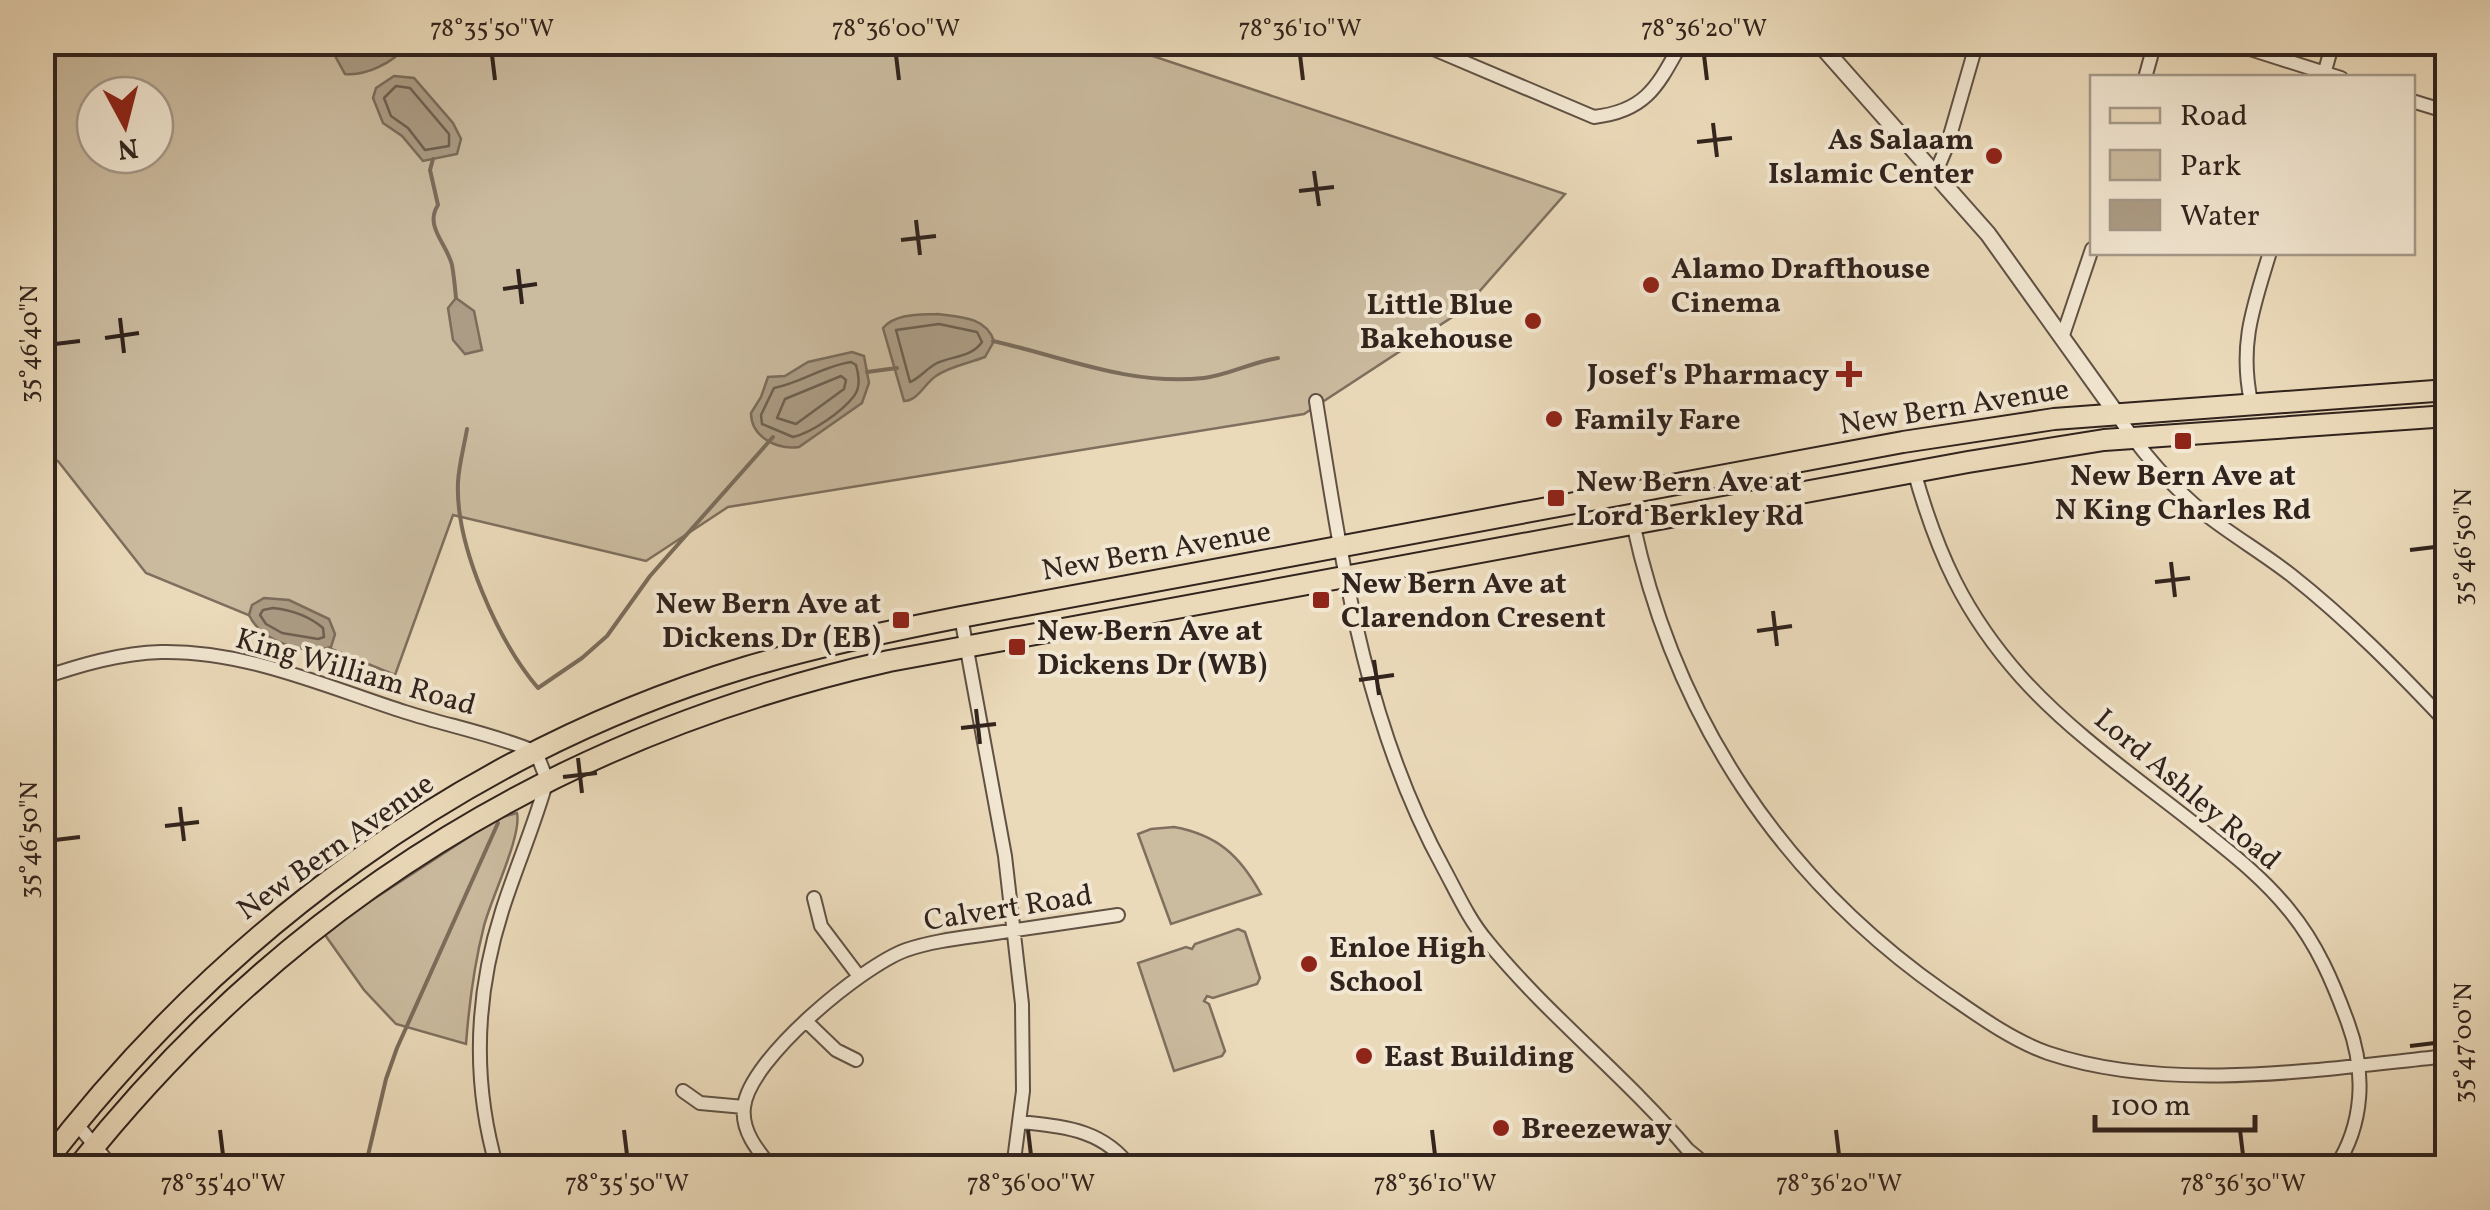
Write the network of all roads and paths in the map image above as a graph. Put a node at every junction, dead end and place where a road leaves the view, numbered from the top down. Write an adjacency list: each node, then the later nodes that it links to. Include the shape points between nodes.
1 (1417, 42): 2 (street, via 1594,118 1620,114 1651,93)
2 (1682, 42)
3 (1818, 42): 12 (street)
4 (1976, 42): 12 (street)
5 (2155, 42): 8 (street)
6 (2228, 42): 9 (street)
7 (2334, 42): 9 (street)
8 (2145, 75)
9 (2324, 75)
10 (2415, 102): 11 (street)
11 (2448, 112)
12 (1935, 174): 15 (street, via 2008,259)
13 (2090, 255): 15 (street)
14 (2269, 255): 18 (street, via 2246,343)
15 (2062, 338): 19 (street)
16 (2448, 390): 18 (main road, New Bern Avenue)
17 (1316, 401): 30 (street)
18 (2251, 402): 19 (main road, New Bern Avenue)
19 (2116, 414): 21 (main road, New Bern Avenue); 22 (street)
20 (2448, 416): 22 (main road, New Bern Avenue)
21 (2004, 426): 23 (main road, New Bern Avenue); 24 (main road, via 1922,452)
22 (2132, 438): 24 (main road, New Bern Avenue); 35 (street, via 2208,516 2290,574 2380,652)
23 (1904, 442): 25 (main road, New Bern Avenue); 26 (main road, via 1893,462)
24 (1914, 471): 26 (main road, New Bern Avenue); 45 (street, Lord Ashley Road, via 1948,573 1985,632 2047,703 2252,870 2288,908 2328,972)
25 (1720, 477): 27 (main road, New Bern Avenue); 28 (main road, via 1646,502)
26 (1786, 494): 28 (main road, New Bern Avenue)
27 (1621, 496): 29 (main road, via 1599,521); 30 (main road, New Bern Avenue)
28 (1633, 524): 29 (main road, New Bern Avenue); 45 (street, via 1668,648 1722,758 1792,854 1912,969 1999,1028 2048,1052 2096,1063 2164,1074)
29 (1520, 545): 31 (main road, New Bern Avenue)
30 (1339, 547): 31 (street); 32 (main road, New Bern Avenue)
31 (1344, 577): 33 (main road, New Bern Avenue); 58 (street, via 1395,760 1474,923)
32 (961, 617): 33 (street); 36 (main road, New Bern Avenue, via 744,668)
33 (967, 646): 37 (main road, New Bern Avenue, via 836,672 740,701); 40 (street)
34 (42, 678): 36 (street, King William Road, via 138,654 196,654 268,667)
35 (2448, 724)
36 (536, 752): 37 (street); 49 (main road, New Bern Avenue, via 402,827 287,912 186,1002)
37 (548, 780): 50 (main road, New Bern Avenue, via 419,853 333,914 220,1011); 54 (street, via 485,978 478,1064)
38 (814, 898): 41 (street, via 821,926)
39 (1118, 915): 40 (street, Calvert Road)
40 (1014, 930): 41 (street, Calvert Road, via 907,950); 48 (street, via 1025,1053)
41 (858, 975): 42 (street, Calvert Road)
42 (807, 1022): 44 (street); 47 (street, Calvert Road, via 762,1068)
43 (2448, 1056): 45 (street)
44 (856, 1060)
45 (2358, 1065): 59 (street, Lord Ashley Road, via 2358,1118)
46 (684, 1091): 47 (street, via 700,1103)
47 (744, 1107): 55 (street, via 750,1136)
48 (1020, 1122): 56 (street); 57 (street, via 1088,1133)
49 (76, 1123): 50 (street); 51 (main road, New Bern Avenue)
50 (95, 1145): 52 (main road, New Bern Avenue); 53 (street)
51 (42, 1166)
52 (77, 1168)
53 (113, 1168)
54 (496, 1168)
55 (772, 1168)
56 (1013, 1168)
57 (1131, 1168)
58 (1710, 1168)
59 (2335, 1168)

